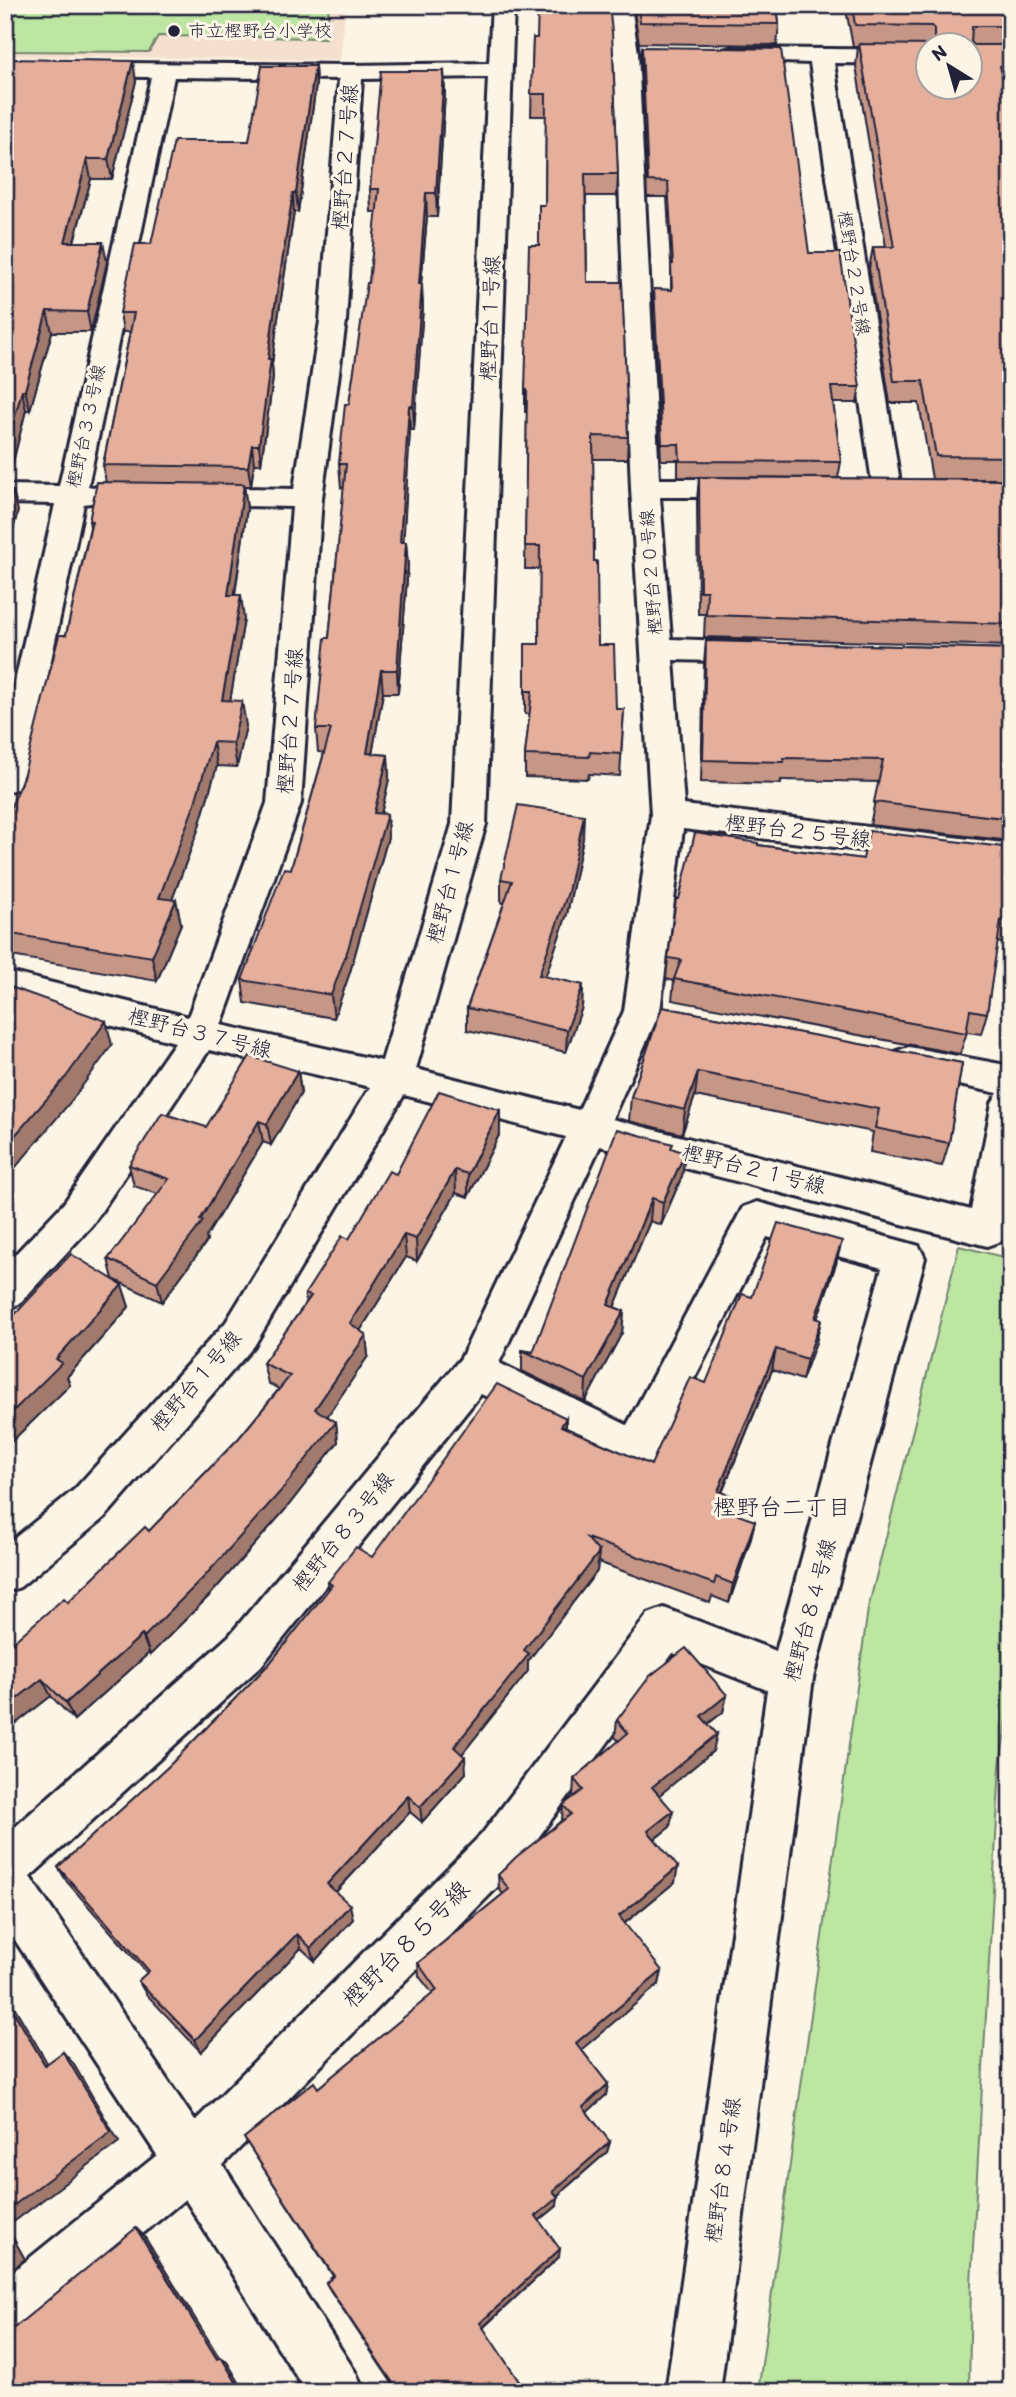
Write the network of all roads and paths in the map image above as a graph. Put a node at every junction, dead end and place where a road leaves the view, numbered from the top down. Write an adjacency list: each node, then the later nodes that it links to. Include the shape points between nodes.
1 (503, 5): 7 (street, 樫野台１号線)
2 (620, 5): 10 (street, 樫野台２０号線, via 640,53)
3 (709, 55): 4 (street)
4 (821, 57): 5 (street); 12 (street, 樫野台２２号線)
5 (914, 57)
6 (5, 69): 8 (street, 樫野台２７号線)
7 (500, 70): 9 (street, 樫野台２７号線); 26 (street, 樫野台１号線, via 468,824)
8 (164, 71): 9 (street, 樫野台２７号線); 14 (street, 樫野台３３号線)
9 (351, 72): 17 (street, 樫野台２７号線, via 333,321)
10 (645, 488): 11 (street); 18 (street, 樫野台２０号線)
11 (779, 488)
12 (887, 489)
13 (5, 494): 14 (street)
14 (71, 495): 15 (street); 20 (street, 樫野台３３号線, via 16,750)
15 (126, 495)
16 (168, 496): 17 (street)
17 (307, 498): 24 (street, 樫野台２７号線, via 284,803)
18 (657, 649): 19 (street); 21 (street, 樫野台２０号線)
19 (779, 652)
20 (5, 781)
21 (668, 815): 22 (street, 樫野台２５号線); 29 (street, 樫野台２０号線, via 656,1013)
22 (1011, 856)
23 (5, 984): 24 (street, 樫野台３７号線)
24 (200, 1034): 26 (street, 樫野台３７号線); 30 (street, 樫野台２７号線, via 78,1214)
25 (874, 1055): 27 (street)
26 (395, 1078): 29 (street, 樫野台２１号線); 32 (street, 樫野台１号線, via 240,1334 90,1503)
27 (1011, 1081)
28 (1011, 1103): 29 (street, 樫野台２１号線, via 987,1230)
29 (590, 1127): 31 (street, 樫野台８３号線)
30 (5, 1292)
31 (475, 1371): 33 (street, 樫野台８４号線, via 636,1450 757,1218 905,1258); 34 (street, 樫野台８３号線, via 245,1651)
32 (5, 1573)
33 (791, 1678): 36 (street, 樫野台８５号線, via 664,1629 499,1851); 39 (street, 樫野台８４号線)
34 (5, 1868)
35 (5, 1882): 36 (street)
36 (191, 2161): 37 (street, 樫野台８５号線); 38 (street)
37 (5, 2312)
38 (337, 2392)
39 (693, 2392)

